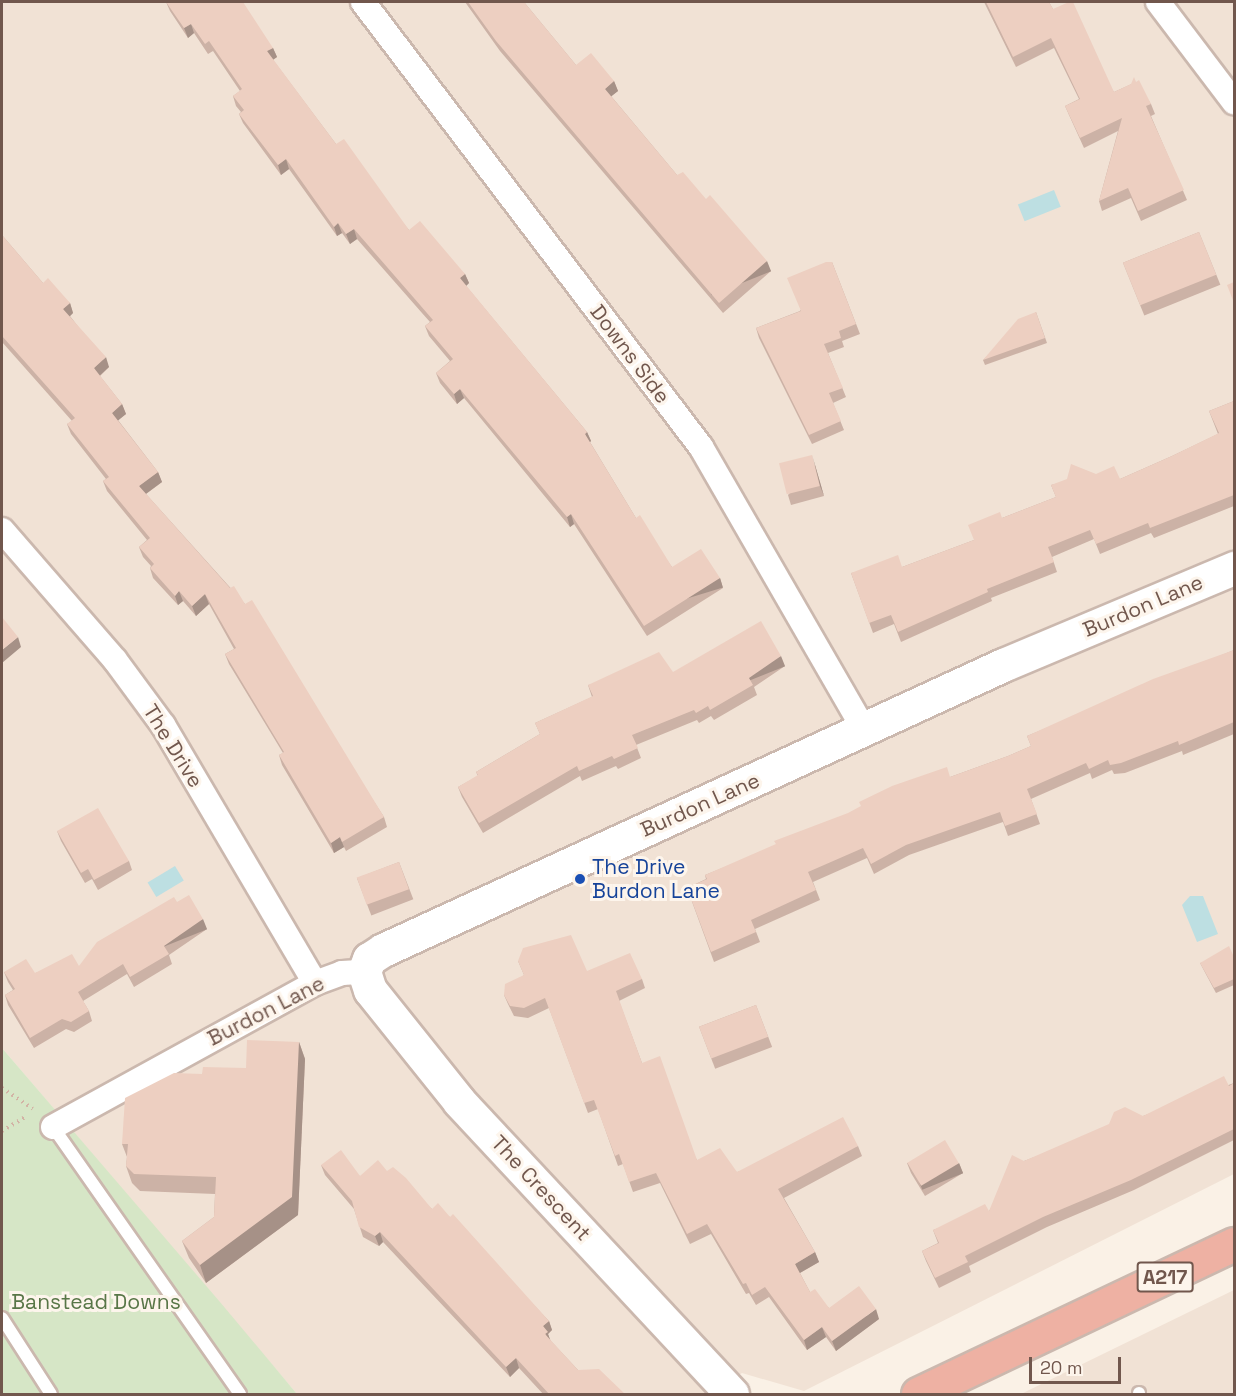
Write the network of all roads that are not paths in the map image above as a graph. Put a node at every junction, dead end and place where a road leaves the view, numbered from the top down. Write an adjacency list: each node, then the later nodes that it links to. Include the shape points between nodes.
1 (363, 2): 6 (street, Downs Side, via 701,447)
2 (1158, 2): 3 (street)
3 (1234, 102)
4 (2, 530): 8 (street, The Drive, via 115,660 163,725)
5 (1234, 568): 6 (street, Burdon Lane)
6 (864, 729): 7 (street, Burdon Lane, via 382,950 369,959)
7 (364, 972): 8 (street, Burdon Lane, via 342,973); 14 (street, The Crescent, via 370,990 459,1101)
8 (315, 983): 9 (street, Burdon Lane)
9 (44, 1119): 13 (lane)
10 (1234, 1244): 15 (highway, A217)
11 (2, 1318): 12 (lane)
12 (51, 1395)
13 (240, 1395)
14 (732, 1395)
15 (918, 1395)

